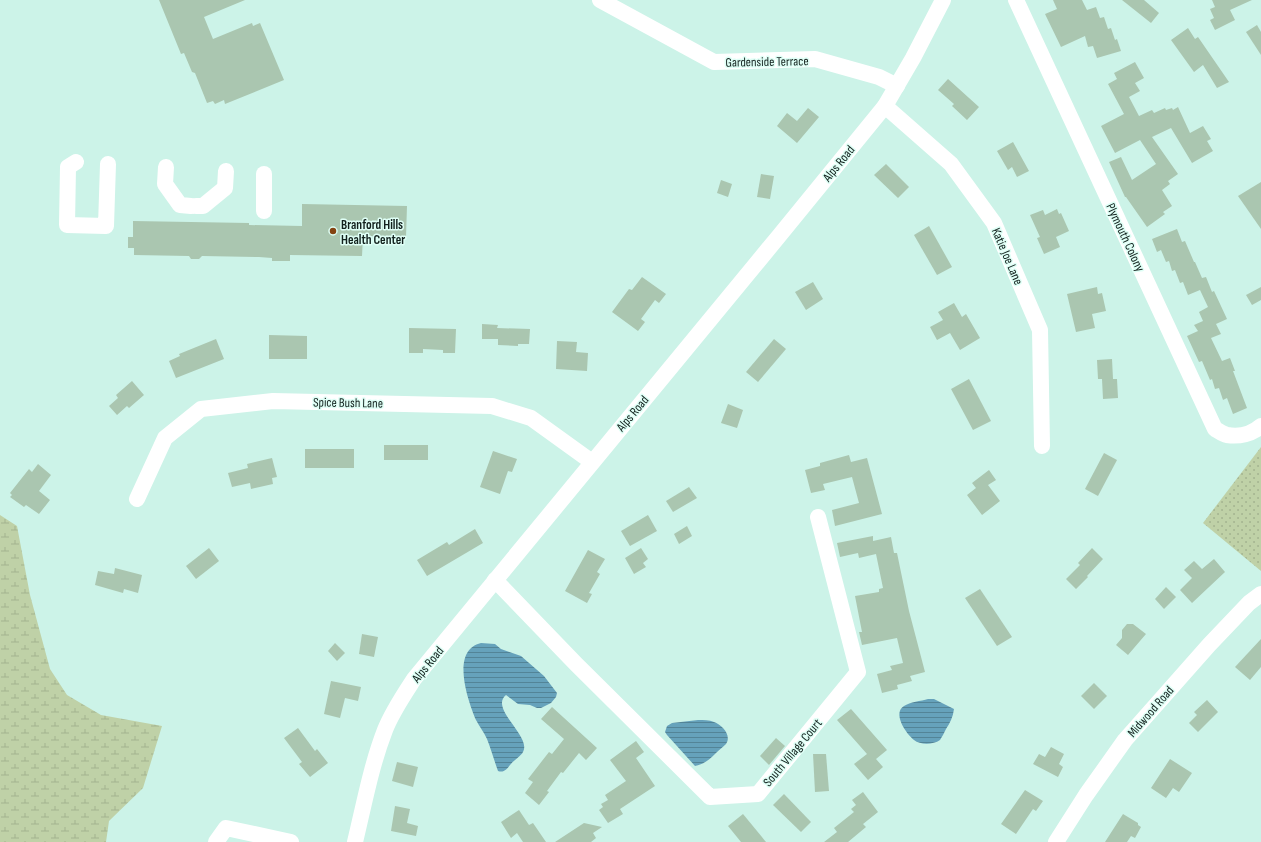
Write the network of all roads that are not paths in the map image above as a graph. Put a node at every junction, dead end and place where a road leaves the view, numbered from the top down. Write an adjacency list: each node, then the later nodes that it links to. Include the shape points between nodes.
1 (600, 0): 4 (street, Gardenside Terrace, via 714,62 814,59 879,77)
2 (943, 0): 4 (street, Alps Road)
3 (1016, 0): 12 (street, Plymouth Colony, via 1215,429 1225,435 1241,436)
4 (897, 86): 5 (street, Alps Road)
5 (885, 106): 13 (street, Katie Joe Lane, via 951,164 994,223 1040,330); 14 (street, Alps Road)
6 (76, 162): 7 (street, via 68,167 67,224 106,226)
7 (108, 164)
8 (166, 167): 9 (street, via 165,184 180,206 203,206 225,188)
9 (226, 171)
10 (264, 174): 11 (street)
11 (264, 211)
12 (1261, 426)
13 (1042, 446)
14 (592, 462): 15 (street, Spice Bush Lane, via 531,418 492,406 273,401 201,409 166,438); 17 (street, Alps Road)
15 (138, 499)
16 (818, 517): 17 (street, South Village Court, via 858,672 758,794 710,797)
17 (495, 580): 21 (street, Alps Road, via 414,679 395,709 379,748)
18 (1261, 594): 22 (street, Midwood Road, via 1209,645 1125,740)
19 (216, 842): 20 (street, via 226,828)
20 (291, 842)
21 (355, 842)
22 (1056, 842)

